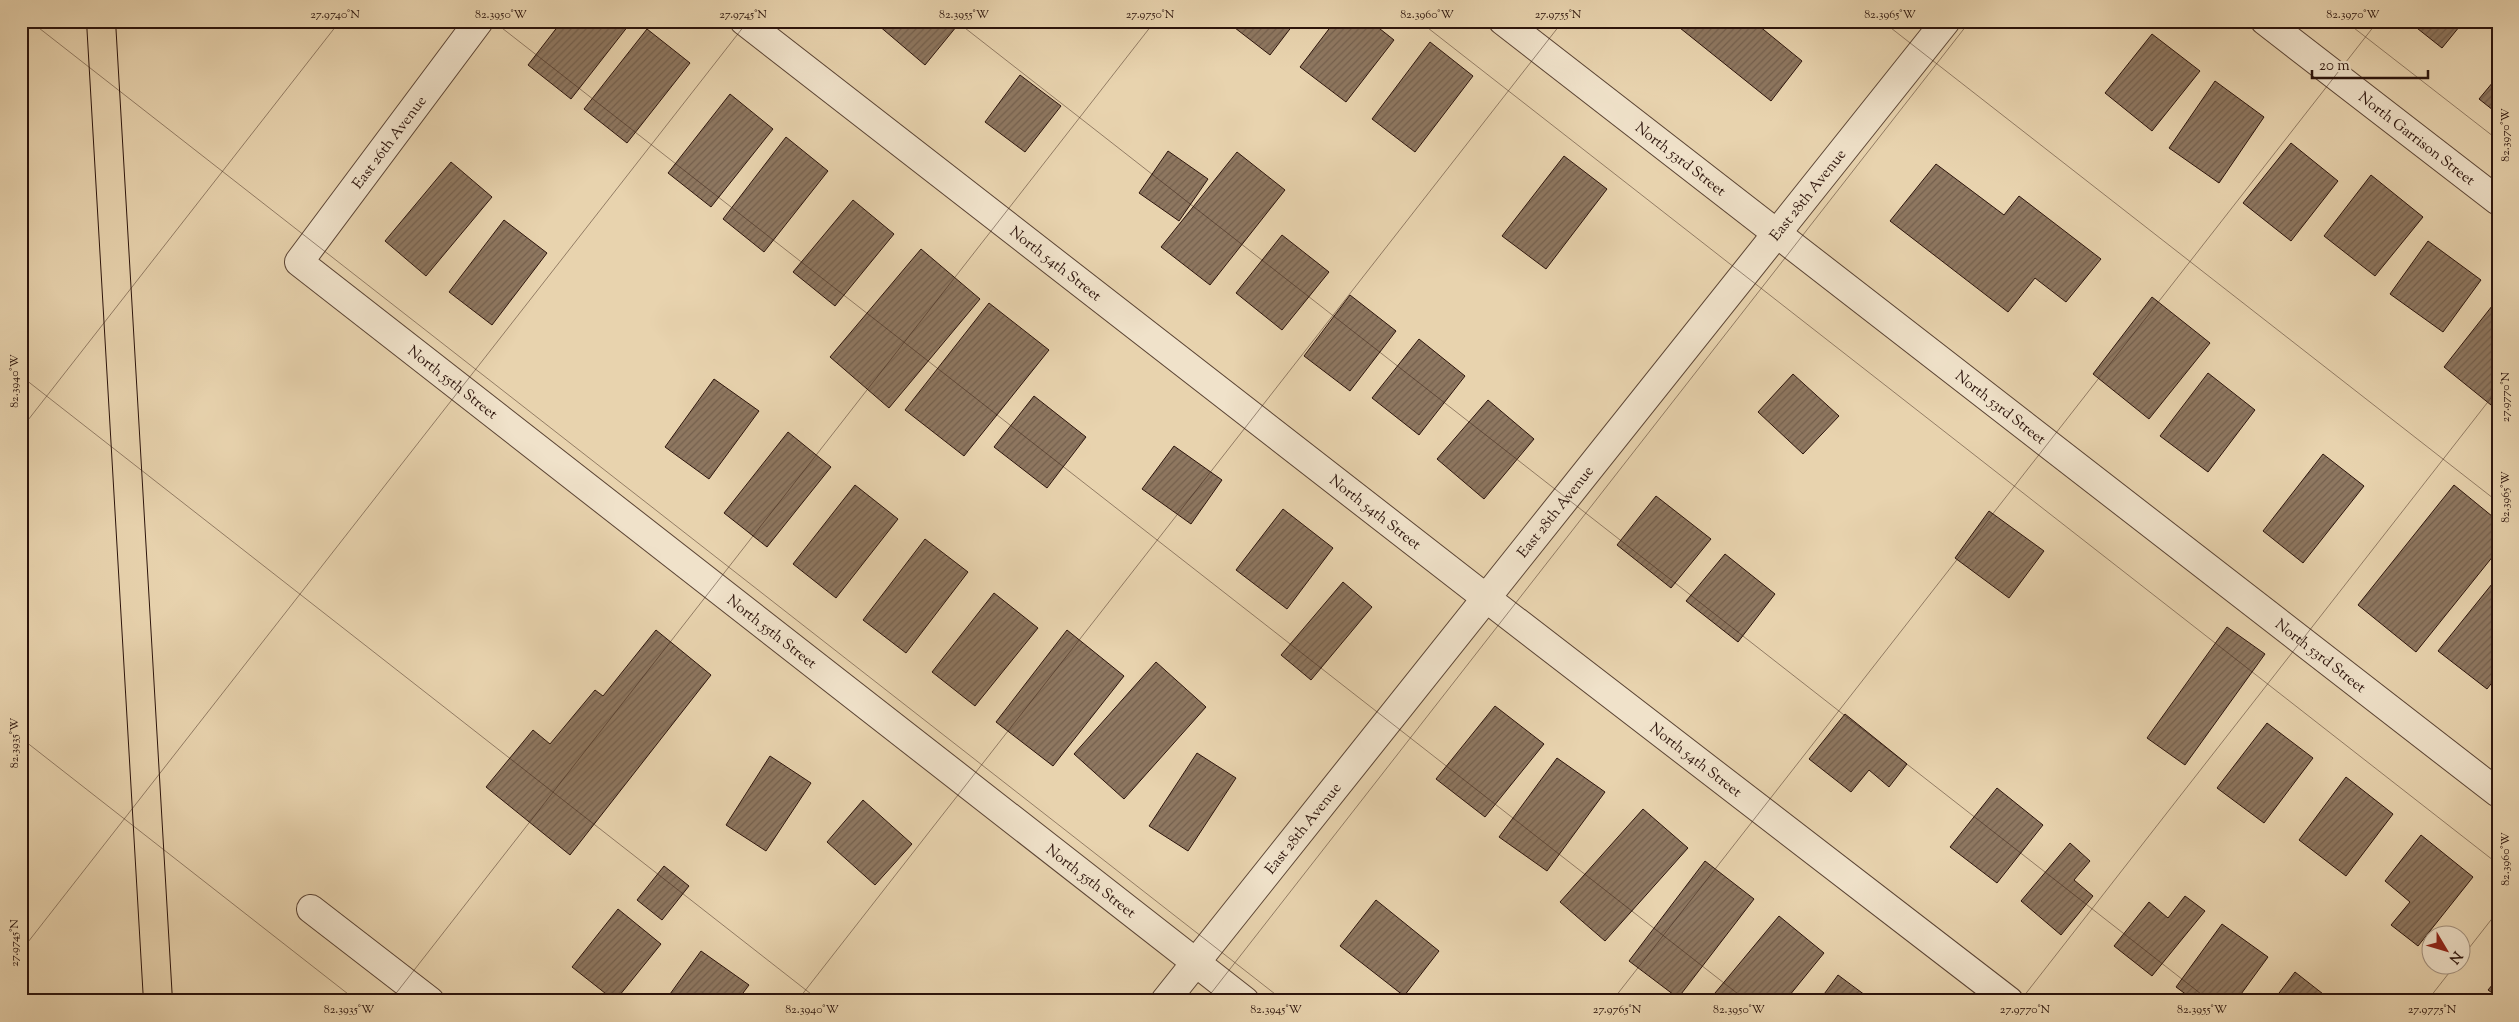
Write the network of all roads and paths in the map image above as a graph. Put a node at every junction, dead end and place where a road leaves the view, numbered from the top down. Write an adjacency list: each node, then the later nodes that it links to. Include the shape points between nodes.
1 (101, 21): 14 (highway)
2 (479, 21): 9 (street, East 26th Avenue)
3 (744, 21): 10 (street, North 54th Street)
4 (1503, 21): 8 (street, North 53rd Street)
5 (1946, 21): 8 (street, East 28th Avenue)
6 (2265, 21): 7 (street, North Garrison Street)
7 (2498, 201)
8 (1776, 234): 10 (street, East 28th Avenue); 11 (street, North 53rd Street)
9 (299, 262): 13 (street, North 55th Street)
10 (1486, 598): 13 (street, East 28th Avenue); 18 (street, North 54th Street)
11 (2498, 793)
12 (311, 909): 15 (street)
13 (1195, 962): 16 (street, East 28th Avenue); 17 (street, North 55th Street)
14 (158, 1001)
15 (430, 1001)
16 (1165, 1001)
17 (1245, 1001)
18 (2009, 1001)

